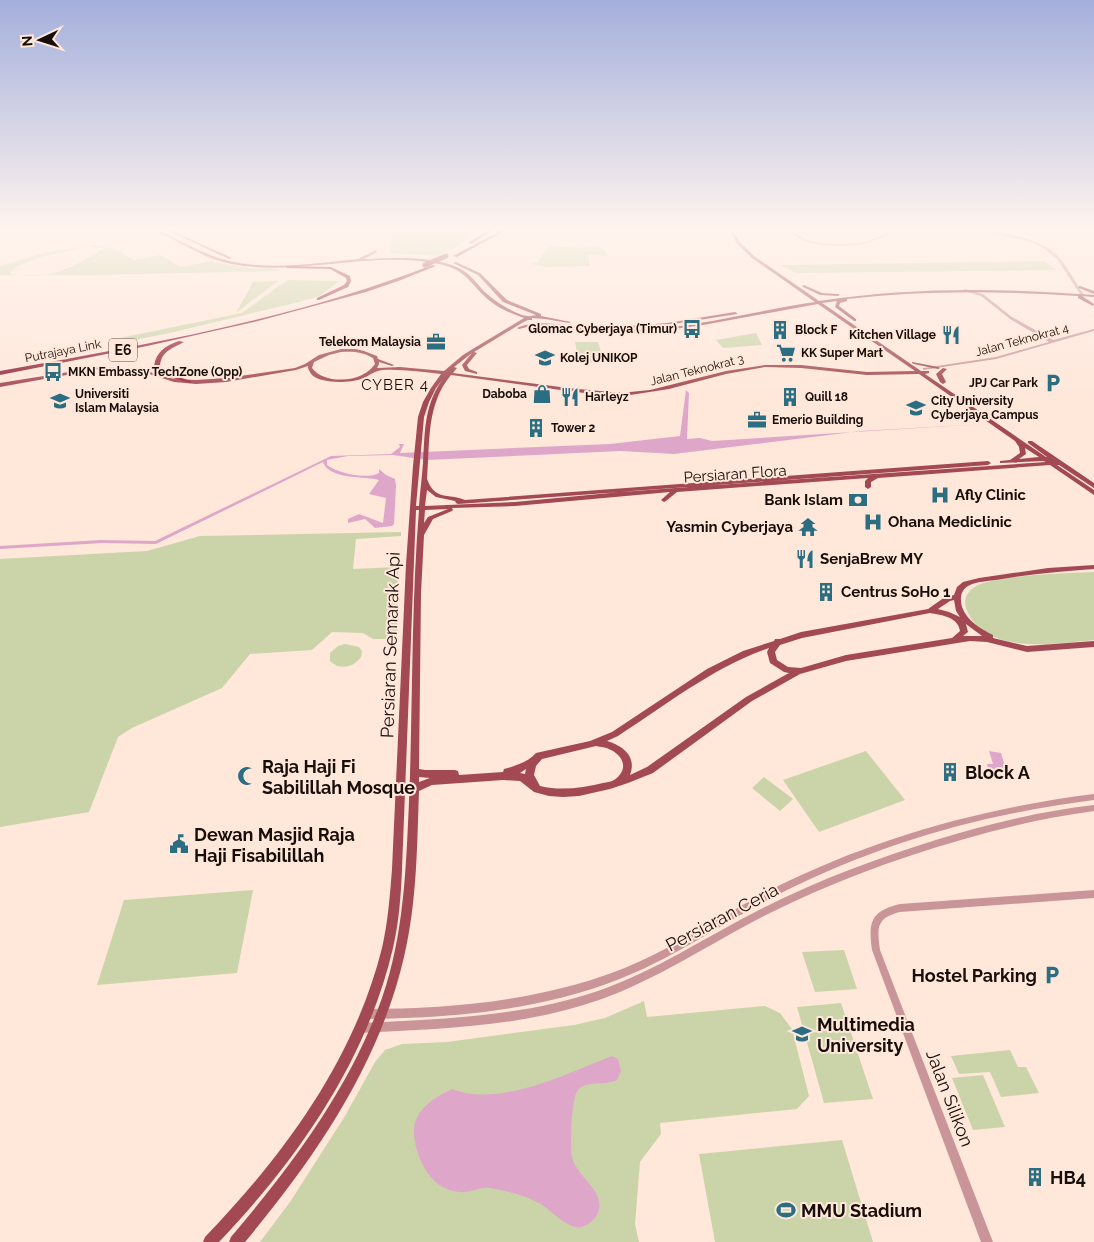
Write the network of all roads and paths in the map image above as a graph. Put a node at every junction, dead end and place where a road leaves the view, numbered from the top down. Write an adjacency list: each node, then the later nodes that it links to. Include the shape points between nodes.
1 (344, 287): 21 (highway)
2 (363, 287): 21 (highway, Putrajaya Link / E6, bridge)
3 (371, 287): 25 (highway, Putrajaya Link / E6)
4 (481, 287): 18 (main road)
5 (490, 287): 20 (main road)
6 (802, 287): 19 (main road)
7 (807, 287): 14 (main road, via 833,296)
8 (798, 288): 19 (main road); 22 (main road, via 803,298)
9 (1079, 288): 12 (main road, via 1075,292); 15 (street); 17 (main road)
10 (965, 290): 11 (main road); 14 (main road); 16 (street)
11 (1000, 290): 13 (main road); 16 (street, via 988,293)
12 (1062, 292): 14 (main road, via 959,287); 15 (main road)
13 (1068, 294): 15 (main road); 17 (main road)
14 (855, 295): 19 (main road); 30 (main road, via 837,305)
15 (1084, 295): 17 (main road)
16 (988, 299): 32 (street, via 1011,318)
17 (1094, 299)
18 (493, 301): 23 (main road); 28 (main road, via 518,318)
19 (820, 301): 22 (main road); 26 (main road); 30 (main road)
20 (508, 302): 23 (main road); 24 (main road, via 533,313)
21 (305, 304): 45 (highway, Putrajaya Link / E6, via 161,340)
22 (791, 306): 24 (main road, via 650,326); 26 (main road, via 822,308); 27 (main road, via 649,331 601,331)
23 (532, 318): 24 (main road); 27 (main road); 28 (main road, Persiaran Semarak Api); 29 (main road, Persiaran Semarak Api)
24 (568, 322)
25 (246, 323): 45 (highway, Putrajaya Link / E6); 51 (highway, via 183,340 163,352 157,363 160,370)
26 (851, 324): 35 (main road)
27 (560, 326): 29 (main road, via 535,324)
28 (512, 327): 37 (main road, Persiaran Semarak Api)
29 (519, 328): 33 (main road, Persiaran Semarak Api)
30 (863, 328): 38 (main road)
31 (1094, 330): 32 (street, Jalan Teknokrat 4)
32 (1053, 342): 39 (street, Jalan Teknokrat 4)
33 (475, 353): 46 (main road, Persiaran Semarak Api); 49 (main road, via 464,365)
34 (377, 360): 36 (main road, via 368,353 343,351 324,355); 41 (main road); 43 (main road)
35 (902, 360): 44 (main road); 47 (main road, via 906,367)
36 (312, 363): 48 (main road, via 310,368); 51 (main road, via 296,369 226,380)
37 (454, 363): 41 (main road); 46 (main road, Persiaran Semarak Api)
38 (914, 363): 40 (main road); 44 (main road)
39 (956, 366): 40 (street, Jalan Teknokrat 4); 42 (street, Jalan Teknokrat 4)
40 (938, 368): 44 (street, Jalan Teknokrat 4)
41 (424, 369): 43 (main road); 46 (main road, Jalan Teknokrat 3); 55 (main road, via 435,377)
42 (945, 369): 44 (street, Jalan Teknokrat 4); 53 (main road, via 939,374)
43 (373, 370): 48 (main road, via 361,377 343,380)
44 (922, 371): 47 (main road, Jalan Teknokrat 3); 50 (main road); 53 (main road)
45 (0, 372)
46 (448, 372): 49 (main road, Jalan Teknokrat 3); 52 (main road, Persiaran Semarak Api); 55 (main road, Persiaran Semarak Api)
47 (901, 372): 49 (main road, Jalan Teknokrat 3, via 867,374 805,366 768,366 731,370 665,390 628,394 592,392); 50 (main road)
48 (314, 374): 54 (main road, via 298,373 233,384 192,386 176,385 132,372 102,370)
49 (473, 374): 52 (main road)
50 (932, 380): 56 (main road)
51 (189, 382): 54 (main road, via 140,370 100,368)
52 (443, 382): 61 (main road, Persiaran Semarak Api, via 431,407)
53 (943, 382): 58 (main road)
54 (0, 387)
55 (430, 392): 73 (main road, Persiaran Semarak Api, via 422,410)
56 (1013, 436): 57 (main road); 59 (main road, via 1022,447 1023,454)
57 (1045, 458): 58 (main road); 59 (main road, Persiaran Flora)
58 (1052, 461): 60 (main road, Persiaran Flora); 64 (main road); 65 (main road, Persiaran Flora, via 1060,462)
59 (1009, 462): 71 (main road, Persiaran Flora)
60 (1018, 466): 62 (main road, Persiaran Flora); 64 (main road, via 1052,470)
61 (425, 473): 71 (main road, via 427,487 435,494); 72 (main road, Persiaran Semarak Api)
62 (880, 476): 63 (main road, Persiaran Flora); 63 (main road, via 865,486)
63 (846, 478): 66 (main road, Persiaran Flora)
64 (1083, 486): 67 (main road)
65 (1094, 486)
66 (678, 490): 68 (main road, Persiaran Flora); 70 (main road)
67 (1094, 493)
68 (631, 494): 69 (main road, via 647,494); 71 (main road, Persiaran Flora)
69 (656, 500)
70 (664, 500)
71 (473, 503): 72 (main road, Persiaran Flora); 74 (main road, via 430,518 424,525)
72 (421, 505): 73 (main road, Persiaran Flora); 74 (main road, Persiaran Semarak Api)
73 (411, 506): 92 (main road, Persiaran Semarak Api, via 404,736 392,922 383,967)
74 (420, 542): 85 (main road, Persiaran Semarak Api)
75 (1094, 567): 76 (main road, via 979,580 966,584)
76 (957, 597): 77 (main road); 80 (main road, via 960,612 968,623)
77 (930, 611): 78 (main road, via 840,626); 79 (main road, via 952,615 964,627 960,637)
78 (778, 642): 82 (main road, via 771,652 778,665 793,670); 83 (main road, via 710,671 630,726)
79 (943, 642): 80 (main road, via 978,638); 82 (main road, via 846,658)
80 (1000, 643): 81 (main road, via 1038,649)
81 (1094, 644)
82 (808, 668): 86 (main road, via 764,688 650,770)
83 (591, 744): 84 (main road); 86 (main road, via 611,745 621,750 627,759 626,774)
84 (539, 757): 85 (main road, via 524,768 511,772); 87 (main road, via 529,772)
85 (415, 772): 88 (main road, Persiaran Semarak Api)
86 (616, 783): 87 (main road, via 558,793)
87 (535, 787): 88 (main road, via 522,777 512,776 431,781)
88 (414, 789): 93 (main road, Persiaran Semarak Api, via 404,930 392,985)
89 (1094, 797): 93 (street, Persiaran Ceria, via 983,818 908,838 854,857 778,890 642,964 574,990 507,1004)
90 (1094, 808): 94 (street, Persiaran Ceria, via 994,827 869,865 764,912 655,972 598,996 508,1017)
91 (1094, 894): 98 (street, Jalan Silikon, via 900,908 888,910 875,926 876,950)
92 (366, 1014): 93 (street, Persiaran Ceria); 95 (main road, Persiaran Semarak Api)
93 (381, 1014): 94 (main road, Persiaran Semarak Api)
94 (376, 1027): 95 (street, Persiaran Ceria); 97 (main road, Persiaran Semarak Api, via 346,1089 314,1142 286,1182)
95 (360, 1028): 96 (main road, Persiaran Semarak Api, via 327,1092 284,1158)
96 (210, 1242)
97 (236, 1242)
98 (987, 1242)

